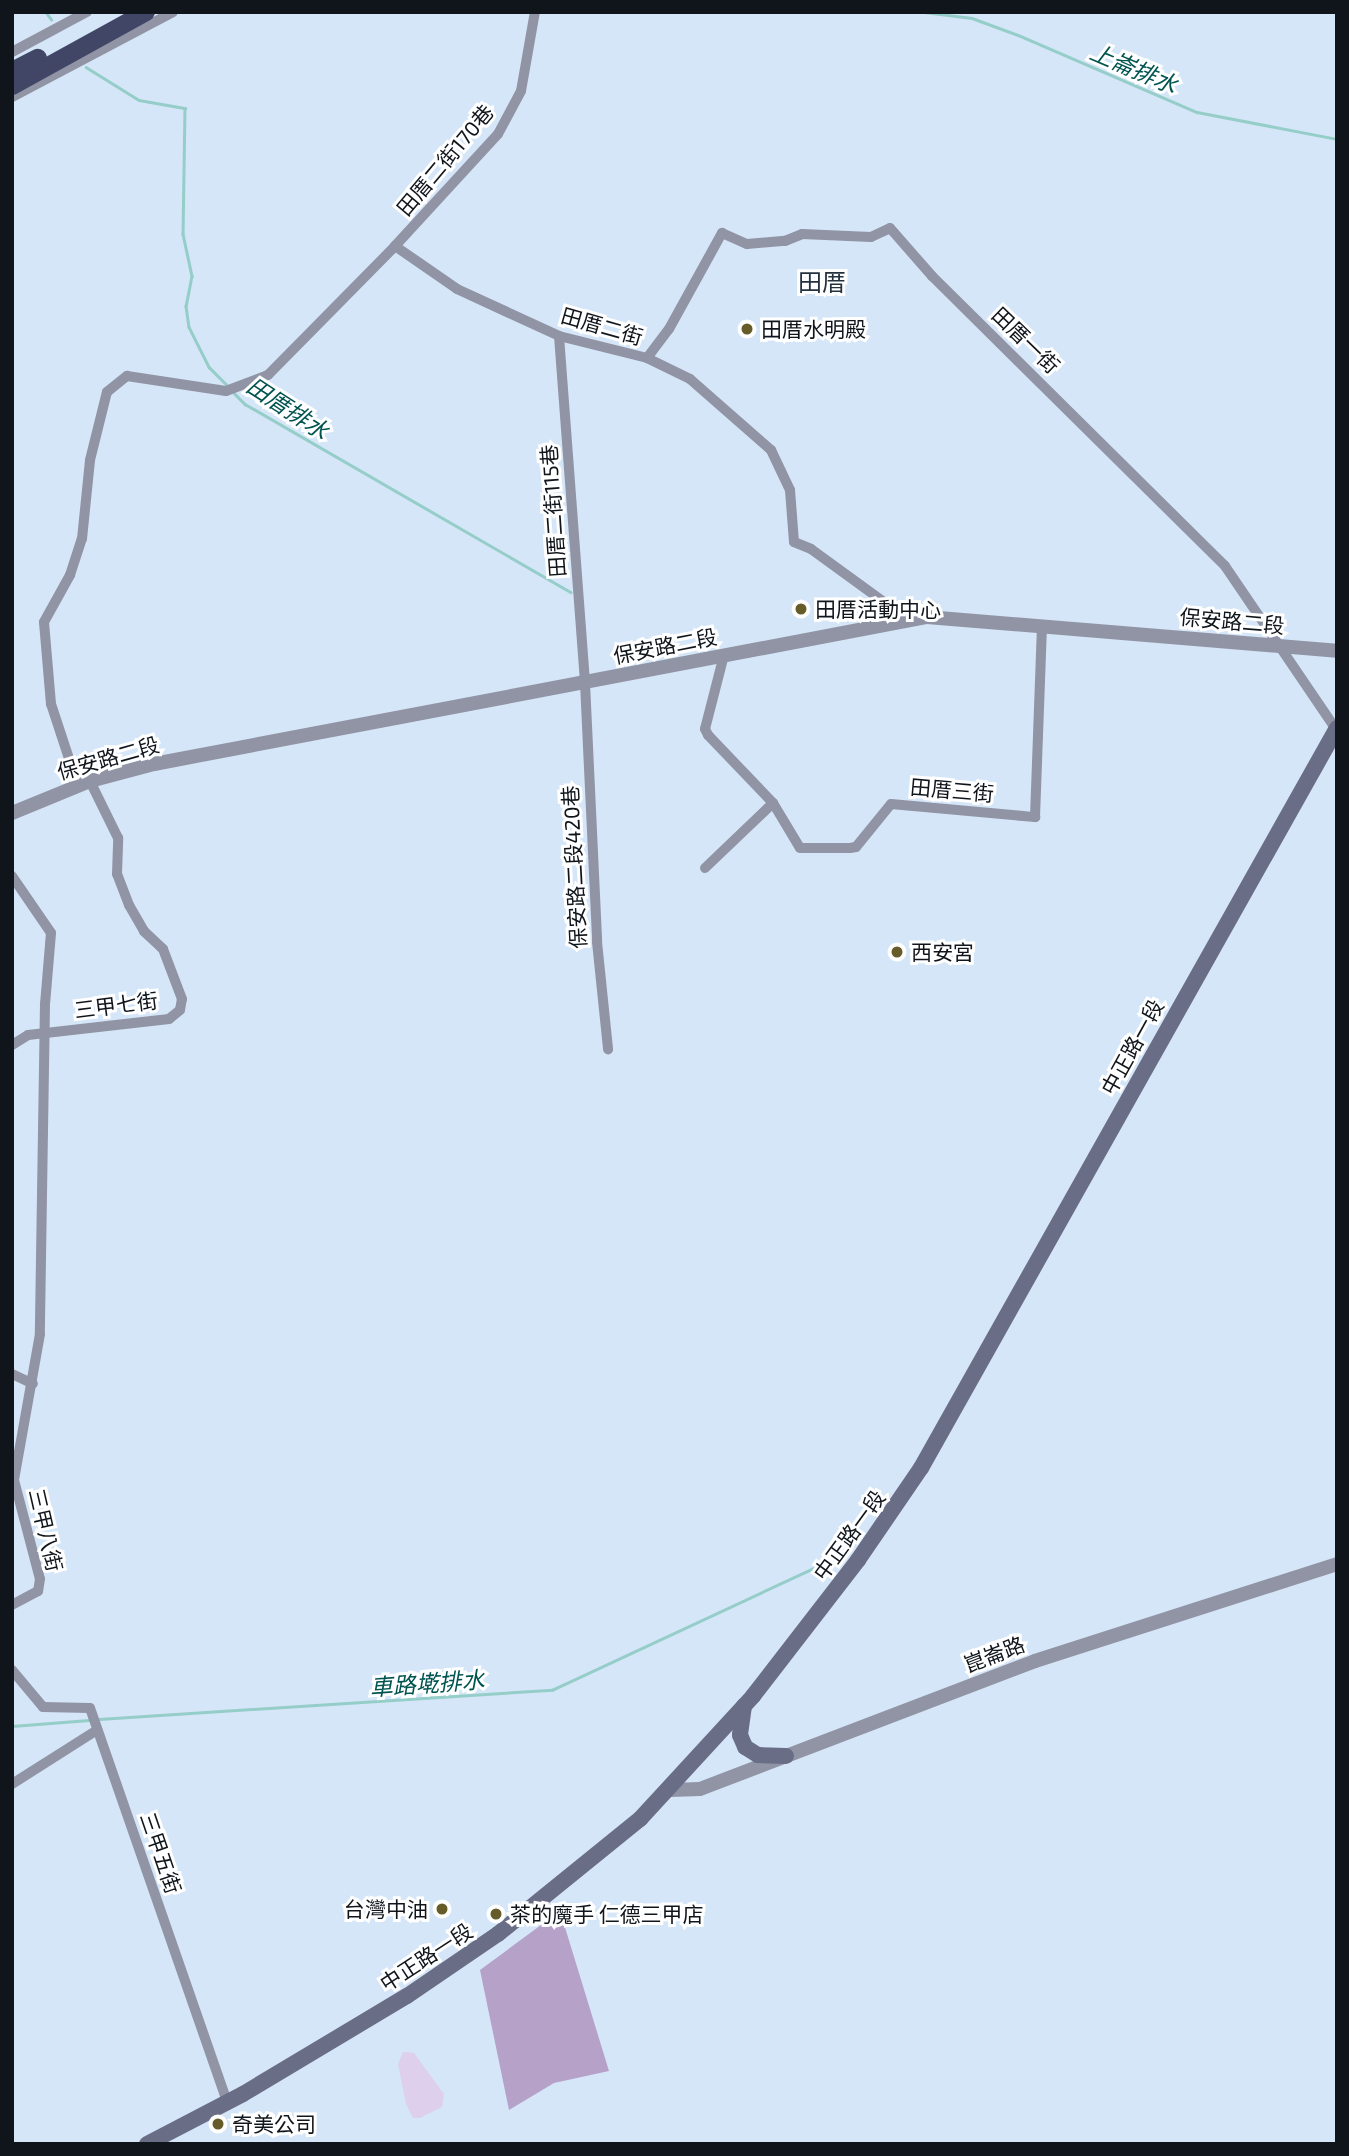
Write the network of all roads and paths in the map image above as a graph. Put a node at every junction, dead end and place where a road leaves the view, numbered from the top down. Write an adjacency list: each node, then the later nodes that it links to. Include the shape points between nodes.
1 (87, 12): 6 (street)
2 (121, 12): 7 (highway)
3 (146, 12): 8 (highway)
4 (173, 12): 9 (street)
5 (536, 12): 10 (street, 田厝二街170巷, via 530,57 511,114 461,177)
6 (12, 52)
7 (12, 71)
8 (12, 86)
9 (12, 97)
10 (396, 246): 11 (street, 田厝二街, via 457,289); 20 (street, via 268,374 229,390 127,376 107,392 90,460 82,539 70,575 44,622 51,704)
11 (559, 336): 12 (street, 田厝二街); 18 (street, 田厝二街115巷)
12 (647, 358): 13 (street, 田厝二街, via 690,379 771,450 790,491 794,542 811,549); 15 (street, 田厝一街, via 669,329 722,233 747,243 785,241 802,233 871,237 890,228 932,276 1225,566)
13 (910, 621): 14 (street, 保安路二段, via 927,617); 17 (street, 保安路二段)
14 (1042, 626): 15 (street, 保安路二段); 21 (street, 田厝三街, via 1035,817 891,804 856,847 807,850 793,841)
15 (1282, 647): 16 (street, 保安路二段); 19 (street, 田厝一街)
16 (1337, 651)
17 (724, 655): 18 (street, 保安路二段); 21 (street, 田厝三街, via 705,729)
18 (585, 683): 20 (street, 保安路二段, via 154,764); 27 (street, 保安路二段420巷, via 597,942)
19 (1337, 729): 33 (main road, 中正路一段, via 922,1468 858,1560)
20 (84, 784): 22 (street, 保安路二段); 25 (street, 三甲七街, via 118,838 117,874 129,905 144,931 163,949 182,999 180,1010 169,1019)
21 (773, 803): 23 (street)
22 (12, 813)
23 (705, 868)
24 (12, 876): 25 (street, 三甲八街, via 51,933)
25 (46, 1032): 26 (street, 三甲七街, via 28,1035); 29 (street, 三甲八街, via 40,1334)
26 (12, 1045)
27 (608, 1049)
28 (12, 1374): 29 (street)
29 (33, 1384): 31 (street, 三甲八街, via 14,1480 40,1579 38,1591)
30 (1337, 1564): 35 (street, 崑崙路, via 1035,1661)
31 (12, 1605)
32 (12, 1670): 34 (street, 三甲五街, via 43,1707 90,1708)
33 (744, 1706): 35 (main road, via 740,1735 745,1747 758,1755); 37 (main road, 中正路一段)
34 (97, 1730): 36 (street); 38 (street, 三甲五街)
35 (786, 1756): 37 (street, 崑崙路, via 699,1789)
36 (12, 1784)
37 (670, 1790): 38 (main road, 中正路一段, via 498,1934 407,1996)
38 (227, 2102): 39 (main road, 中正路一段)
39 (148, 2144)

